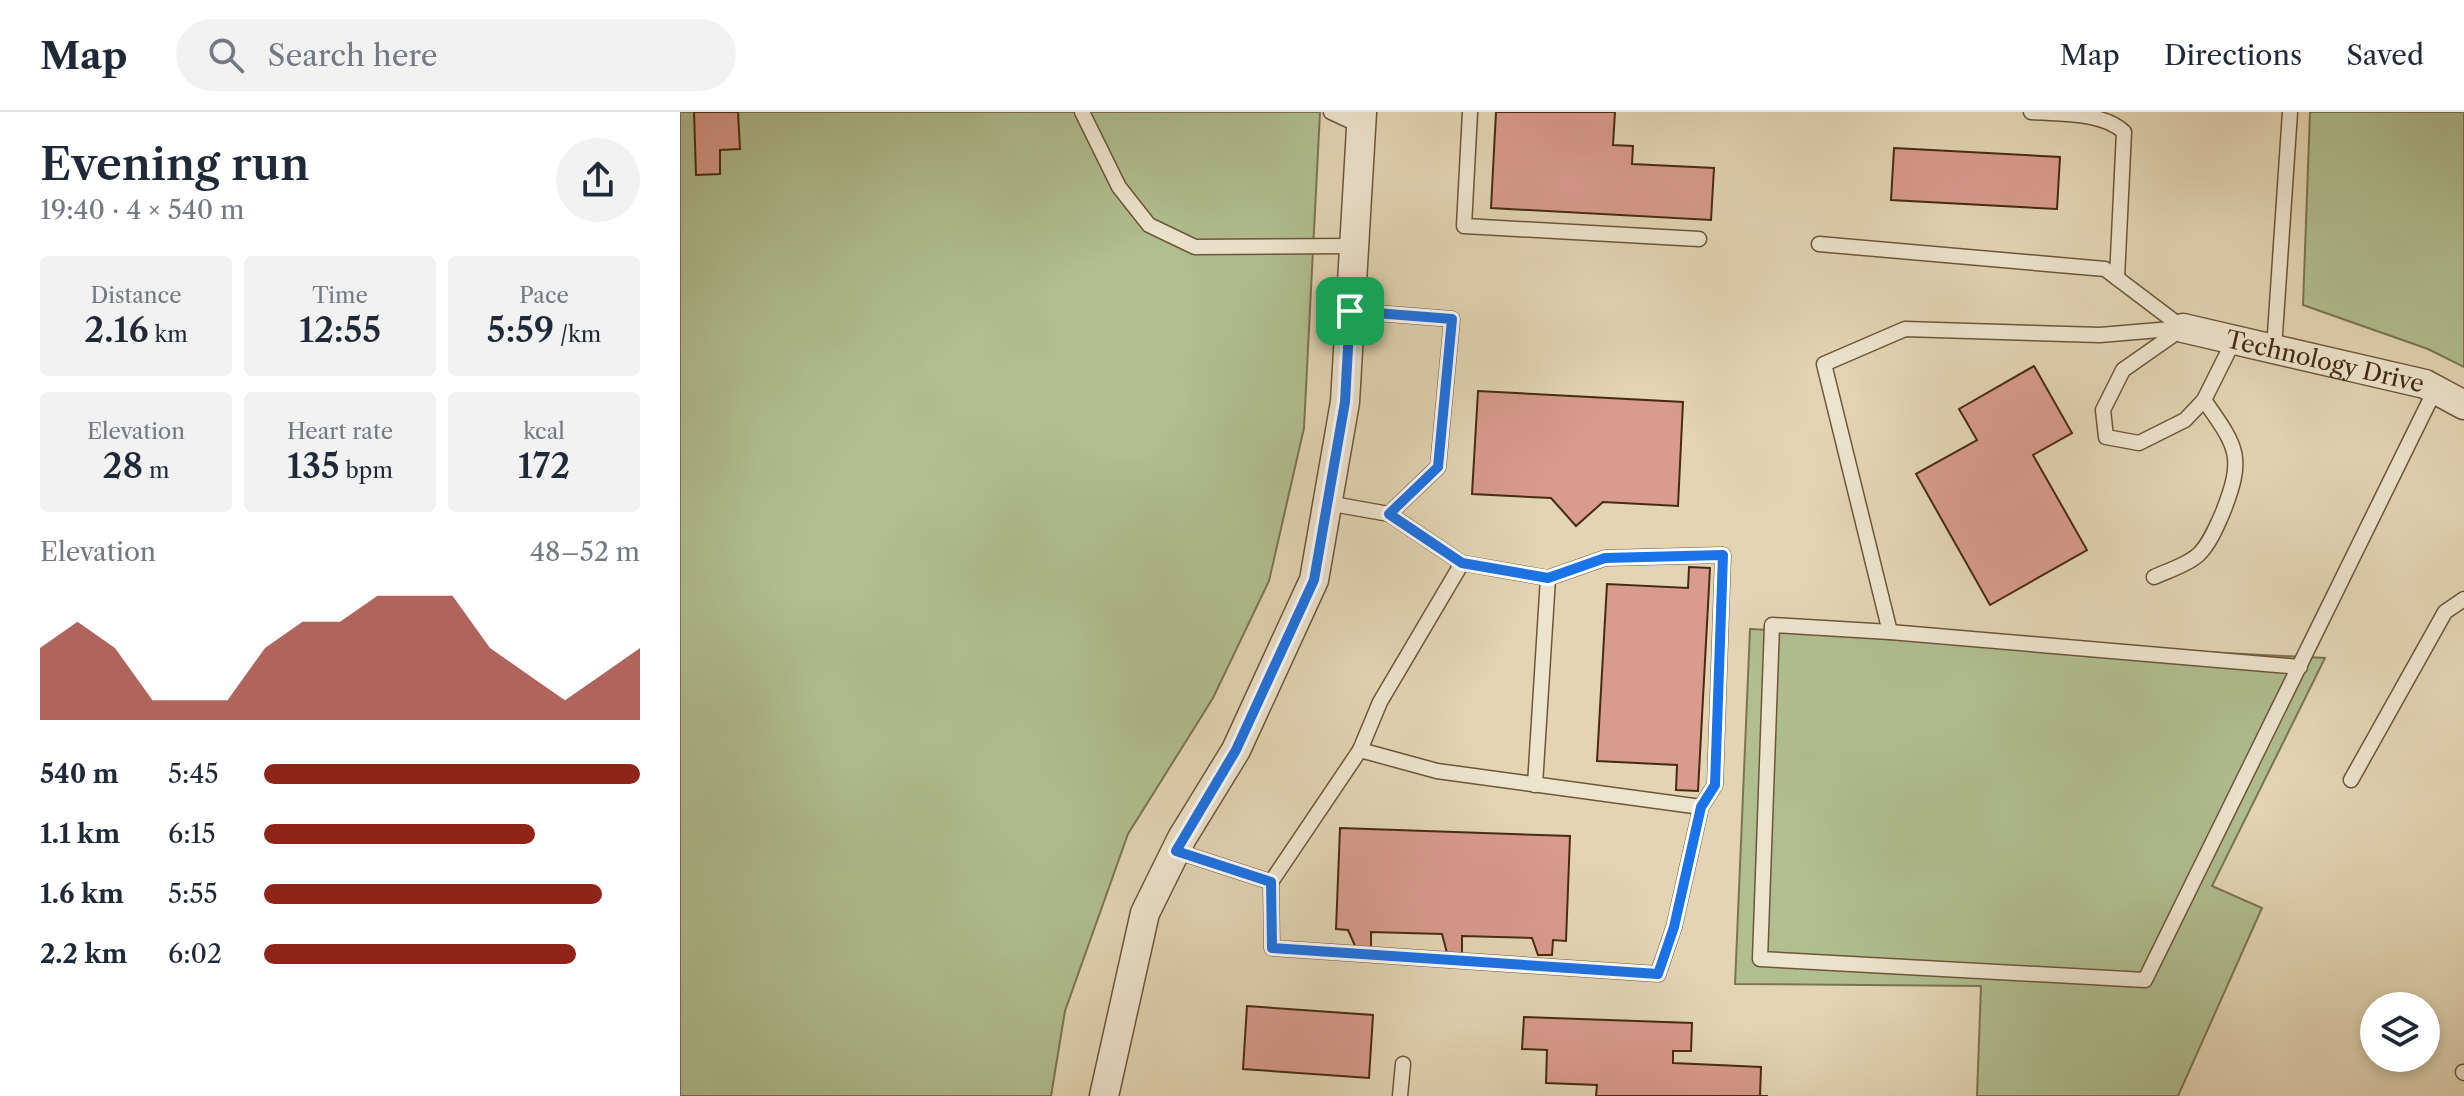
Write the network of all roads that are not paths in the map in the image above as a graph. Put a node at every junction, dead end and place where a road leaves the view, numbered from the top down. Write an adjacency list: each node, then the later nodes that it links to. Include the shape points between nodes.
1 (1082, 112): 9 (lane, via 1119,187 1149,225 1195,247)
2 (1331, 112): 6 (lane)
3 (1470, 112): 7 (lane, via 1464,226)
4 (2031, 112): 10 (lane, via 2114,121 2124,132)
5 (2290, 112): 14 (lane)
6 (1361, 119): 9 (street)
7 (1699, 239)
8 (1819, 244): 10 (lane, via 2105,269)
9 (1354, 246): 11 (street)
10 (2117, 278): 12 (lane)
11 (1350, 311): 18 (street, via 1345,402); 19 (lane, via 1452,319 1438,467)
12 (2183, 328): 13 (street, Technology Drive); 16 (lane, via 2123,370 2103,410 2106,437 2139,443 2185,420); 24 (lane, via 2100,335 1905,329 1824,364)
13 (2234, 340): 14 (street, Technology Drive); 16 (lane)
14 (2274, 349): 15 (street, Technology Drive)
15 (2435, 390): 17 (street, Technology Drive); 25 (lane)
16 (2204, 400): 21 (lane, via 2234,451 2237,465 2230,494 2198,555)
17 (2464, 405)
18 (1327, 503): 19 (lane); 30 (street, via 1314,580 1236,750)
19 (1389, 514): 20 (lane)
20 (1462, 563): 22 (lane); 26 (lane, via 1380,702)
21 (2154, 577)
22 (1548, 578): 28 (lane); 29 (lane, via 1605,558 1723,555 1715,785)
23 (2464, 599): 27 (lane, via 2445,612)
24 (1890, 632): 25 (lane); 25 (lane, via 1772,625 1760,959 2145,980)
25 (2300, 667)
26 (1360, 750): 28 (lane, via 1437,771); 31 (lane)
27 (2351, 780)
28 (1535, 785): 29 (lane)
29 (1701, 807): 31 (lane, via 1658,974 1272,948)
30 (1176, 851): 31 (lane); 33 (street, via 1145,913)
31 (1271, 882)
32 (1403, 1064): 34 (lane)
33 (1104, 1096)
34 (1400, 1096)

